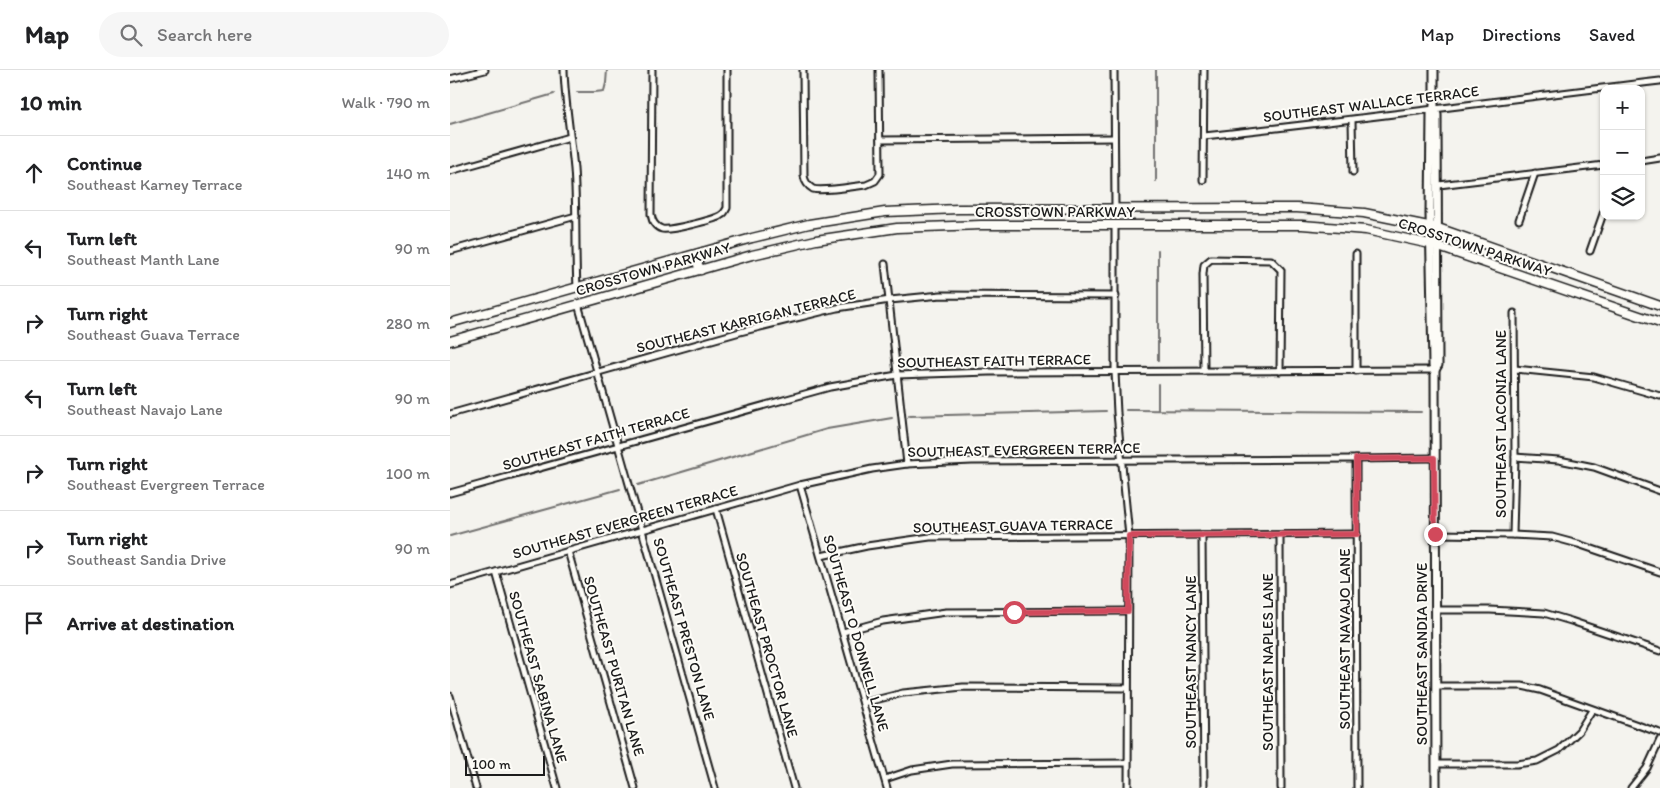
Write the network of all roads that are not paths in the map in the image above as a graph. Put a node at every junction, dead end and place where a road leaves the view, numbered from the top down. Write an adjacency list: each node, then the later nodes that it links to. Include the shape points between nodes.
1 (485, 70): 10 (street)
2 (564, 70): 15 (street)
3 (652, 70): 4 (street, via 652,219 666,230 720,216 727,208)
4 (727, 70)
5 (803, 70): 17 (street, via 805,181 811,188 871,184 878,178 880,170)
6 (878, 70): 17 (street)
7 (1114, 70): 16 (street)
8 (1204, 70): 14 (street)
9 (1434, 70): 12 (street, SOUTHEAST SANDIA DRIVE)
10 (450, 79)
11 (1660, 81): 12 (street, SOUTHEAST WALLACE TERRACE)
12 (1434, 108): 13 (street, SOUTHEAST WALLACE TERRACE); 25 (street, SOUTHEAST SANDIA DRIVE, via 1437,115); 33 (street, SOUTHEAST SANDIA DRIVE, via 1431,114)
13 (1352, 120): 14 (street, SOUTHEAST WALLACE TERRACE); 22 (street)
14 (1204, 136): 24 (street)
15 (570, 137): 21 (street); 28 (street)
16 (1114, 138): 17 (street); 26 (street)
17 (880, 140)
18 (1660, 158): 19 (street)
19 (1645, 160)
20 (1600, 165): 23 (street)
21 (450, 171)
22 (1353, 172)
23 (1534, 173): 25 (street); 29 (street)
24 (1203, 180)
25 (1438, 185): 33 (street, SOUTHEAST SANDIA DRIVE)
26 (1115, 208): 27 (main road, CROSSTOWN PARKWAY); 33 (main road, CROSSTOWN PARKWAY, via 1314,208 1364,213)
27 (987, 209): 31 (main road, via 988,219); 36 (main road, CROSSTOWN PARKWAY, via 914,210 845,217)
28 (576, 216): 35 (street); 41 (street)
29 (1519, 220)
30 (1601, 220): 37 (street)
31 (981, 225): 32 (main road, CROSSTOWN PARKWAY); 40 (main road, CROSSTOWN PARKWAY, via 910,227 850,234 796,244)
32 (1115, 225): 34 (main road, CROSSTOWN PARKWAY, via 1318,225 1381,232); 42 (street)
33 (1434, 227): 34 (street, SOUTHEAST SANDIA DRIVE); 45 (main road, CROSSTOWN PARKWAY)
34 (1434, 245): 48 (main road, CROSSTOWN PARKWAY); 51 (street, SOUTHEAST SANDIA DRIVE)
35 (450, 252)
36 (703, 252): 40 (main road, via 697,262); 41 (main road, CROSSTOWN PARKWAY)
37 (1590, 252)
38 (1356, 254): 54 (street)
39 (886, 264): 43 (street)
40 (701, 270): 44 (main road, CROSSTOWN PARKWAY)
41 (577, 288): 47 (main road, CROSSTOWN PARKWAY)
42 (1116, 296): 43 (street, SOUTHEAST KARRIGAN TERRACE, via 941,296); 56 (street)
43 (890, 300): 55 (street, SOUTHEAST KARRIGAN TERRACE, via 837,308); 57 (street)
44 (578, 304): 49 (main road, CROSSTOWN PARKWAY); 55 (street, SOUTHEAST PRESTON LANE)
45 (1660, 306)
46 (1514, 313): 50 (street, SOUTHEAST LACONIA LANE)
47 (450, 323)
48 (1660, 323)
49 (450, 340)
50 (1515, 369): 58 (street, via 1594,377); 61 (street, SOUTHEAST LACONIA LANE)
51 (1435, 370): 54 (street, SOUTHEAST FAITH TERRACE); 62 (street, SOUTHEAST SANDIA DRIVE)
52 (1204, 371): 53 (street, SOUTHEAST FAITH TERRACE); 53 (street, via 1203,274 1204,265 1211,259 1271,260 1281,270); 56 (street, SOUTHEAST FAITH TERRACE)
53 (1280, 371): 54 (street, SOUTHEAST FAITH TERRACE)
54 (1356, 371)
55 (598, 372): 59 (street, SOUTHEAST KARRIGAN TERRACE); 60 (street, SOUTHEAST PRESTON LANE)
56 (1115, 372): 57 (street, SOUTHEAST FAITH TERRACE); 64 (street)
57 (897, 375): 60 (street, SOUTHEAST FAITH TERRACE, via 830,387); 65 (street)
58 (1660, 396)
59 (450, 414)
60 (618, 446): 68 (street, SOUTHEAST FAITH TERRACE); 70 (street, SOUTHEAST PRESTON LANE)
61 (1515, 457): 67 (street, via 1559,460 1594,467); 73 (street, SOUTHEAST LACONIA LANE)
62 (1434, 458): 63 (street, SOUTHEAST EVERGREEN TERRACE); 72 (street, SOUTHEAST SANDIA DRIVE)
63 (1356, 459): 64 (street, SOUTHEAST EVERGREEN TERRACE); 71 (street, SOUTHEAST NAVAJO LANE)
64 (1123, 460): 65 (street, SOUTHEAST EVERGREEN TERRACE); 74 (street)
65 (907, 464): 66 (street, SOUTHEAST EVERGREEN TERRACE)
66 (800, 485): 69 (street, SOUTHEAST EVERGREEN TERRACE); 78 (street, SOUTHEAST O DONNELL LANE)
67 (1660, 490)
68 (450, 493)
69 (716, 509): 70 (street, SOUTHEAST EVERGREEN TERRACE); 100 (street, SOUTHEAST PROCTOR LANE)
70 (643, 530): 77 (street, SOUTHEAST EVERGREEN TERRACE); 99 (street, SOUTHEAST PRESTON LANE)
71 (1357, 534): 76 (street, SOUTHEAST GUAVA TERRACE); 105 (street, SOUTHEAST NAVAJO LANE)
72 (1435, 534): 73 (street); 82 (street, SOUTHEAST SANDIA DRIVE)
73 (1513, 535): 80 (street, via 1552,537)
74 (1129, 536): 75 (street, SOUTHEAST GUAVA TERRACE); 78 (street, SOUTHEAST GUAVA TERRACE, via 930,537); 83 (street)
75 (1202, 536): 76 (street, SOUTHEAST GUAVA TERRACE); 103 (street, SOUTHEAST NANCY LANE)
76 (1280, 536): 104 (street, SOUTHEAST NAPLES LANE)
77 (568, 551): 79 (street, SOUTHEAST EVERGREEN TERRACE); 98 (street, SOUTHEAST PURITAN LANE)
78 (821, 556): 84 (street, SOUTHEAST O DONNELL LANE)
79 (496, 572): 81 (street, SOUTHEAST EVERGREEN TERRACE); 97 (street, SOUTHEAST SABINA LANE)
80 (1660, 572)
81 (450, 585)
82 (1436, 610): 85 (street, via 1544,613); 86 (street, SOUTHEAST SANDIA DRIVE)
83 (1128, 611): 84 (street, via 946,612 883,620); 87 (street)
84 (843, 632): 89 (street, SOUTHEAST O DONNELL LANE)
85 (1660, 652)
86 (1437, 686): 90 (street, via 1522,686); 94 (street, SOUTHEAST SANDIA DRIVE)
87 (1127, 688): 89 (street, via 963,687 903,694); 93 (street)
88 (450, 696): 96 (street)
89 (863, 703): 95 (street, SOUTHEAST O DONNELL LANE)
90 (1592, 710): 91 (street); 94 (street, via 1579,732 1559,750 1537,761)
91 (1660, 733)
92 (1660, 740): 107 (street, via 1647,768)
93 (1127, 764): 95 (street, via 952,764); 102 (street)
94 (1436, 764): 106 (street, SOUTHEAST SANDIA DRIVE)
95 (885, 778): 101 (street, SOUTHEAST O DONNELL LANE)
96 (476, 788)
97 (557, 788)
98 (635, 788)
99 (715, 788)
100 (794, 788)
101 (887, 788)
102 (1128, 788)
103 (1204, 788)
104 (1281, 788)
105 (1357, 788)
106 (1436, 788)
107 (1631, 788)

